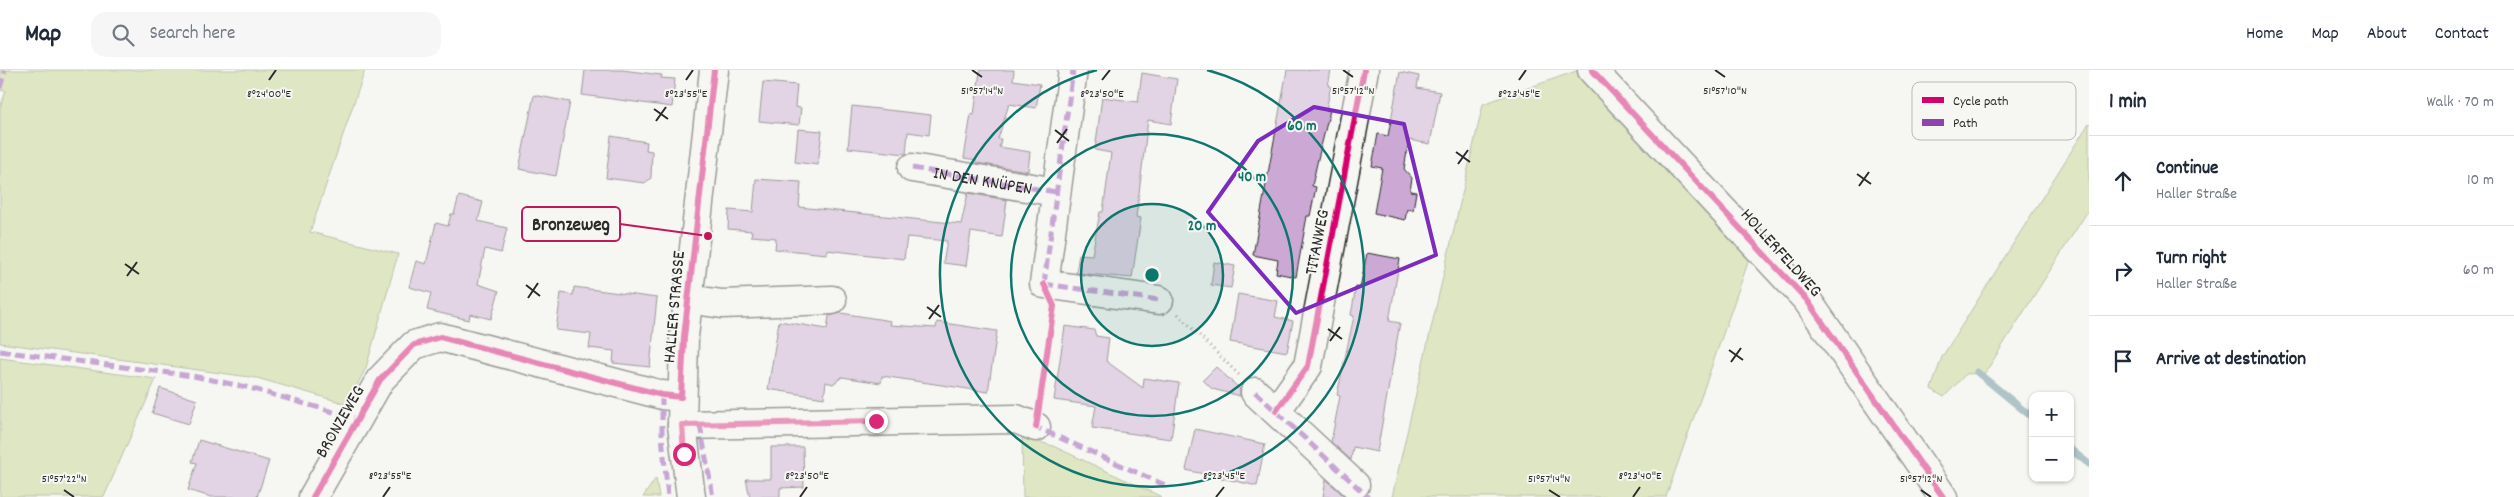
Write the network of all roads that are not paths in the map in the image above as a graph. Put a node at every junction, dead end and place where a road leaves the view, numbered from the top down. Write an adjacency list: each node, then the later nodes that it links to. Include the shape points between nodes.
1 (714, 70): 7 (street, HALLER STRASSE)
2 (1074, 70): 6 (street, IN DEN KNÜPEN)
3 (1364, 70): 12 (street, TITANWEG, via 1308,366)
4 (1592, 70): 18 (street, HOLLERFELDWEG, via 1807,300)
5 (912, 168): 6 (street, IN DEN KNÜPEN)
6 (1056, 192): 9 (street, IN DEN KNÜPEN, via 1044,284)
7 (688, 300): 8 (street, via 722,304); 11 (street, HALLER STRASSE)
8 (832, 300)
9 (1159, 300)
10 (1255, 392): 12 (street)
11 (681, 397): 13 (street, HALLER STRASSE); 16 (street, BRONZEWEG, via 662,396 440,338 414,345 380,380)
12 (1276, 411): 15 (street)
13 (682, 425): 14 (street, via 1016,419); 17 (street, HALLER STRASSE)
14 (1036, 427)
15 (1355, 485)
16 (313, 497)
17 (690, 497)
18 (1943, 497)

